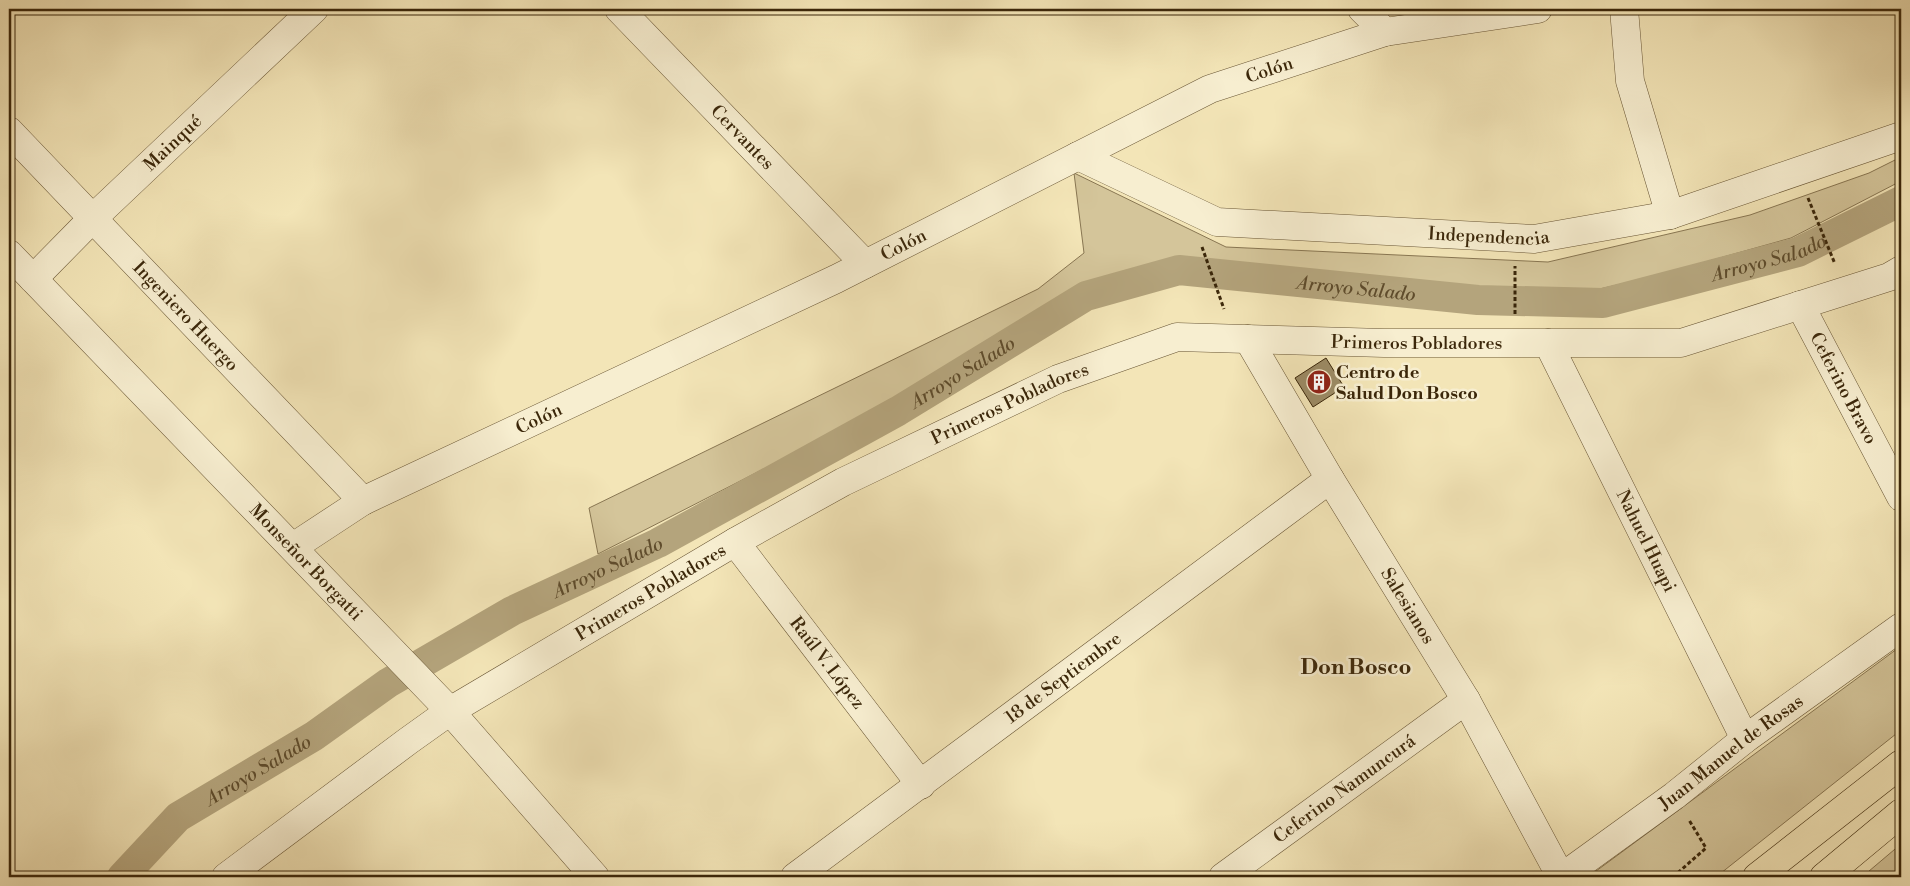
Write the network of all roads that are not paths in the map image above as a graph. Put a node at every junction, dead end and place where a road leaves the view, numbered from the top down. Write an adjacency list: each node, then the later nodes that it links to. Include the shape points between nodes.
1 (314, 9): 11 (street, Mainqué)
2 (619, 9): 13 (street, Cervantes)
3 (1362, 9): 6 (street)
4 (1538, 9): 6 (street, Colón)
5 (1624, 9): 10 (street, via 1630,81)
6 (1385, 32): 9 (street, Colón, via 1210,89)
7 (9, 131): 11 (street, Ingeniero Huergo)
8 (1901, 136): 10 (street, Independencia)
9 (1078, 156): 10 (street, Independencia, via 1217,222 1534,240); 13 (street, Colón)
10 (1670, 215)
11 (92, 218): 15 (street, Mainqué); 21 (street, Ingeniero Huergo)
12 (9, 254): 15 (street, Monseñor Borgatti)
13 (865, 264): 21 (street, Colón)
14 (1901, 270): 16 (street, Primeros Pobladores, via 1889,277)
15 (33, 279): 23 (street, Monseñor Borgatti)
16 (1800, 305): 18 (street, Primeros Pobladores, via 1681,343); 20 (street, Ceferino Bravo)
17 (1248, 339): 18 (street, Primeros Pobladores); 19 (street, Salesianos); 22 (street, Primeros Pobladores, via 1177,337 1058,379 844,482)
18 (1548, 343): 27 (street, Nahuel Huapi)
19 (1330, 479): 25 (street, Salesianos); 29 (street, 18 de Septiembre)
20 (1901, 497)
21 (363, 501): 23 (street, Colón)
22 (735, 542): 26 (street, Primeros Pobladores); 29 (street, Raúl V. López)
23 (293, 547): 26 (street, Monseñor Borgatti)
24 (1901, 627): 27 (street, Juan Manuel de Rosas)
25 (1466, 700): 34 (street, Ceferino Namuncurá); 35 (street, Salesianos)
26 (450, 711): 31 (street, Primeros Pobladores); 32 (street, Monseñor Borgatti)
27 (1745, 740): 35 (street, Juan Manuel de Rosas, via 1674,796)
28 (1901, 764): 36 (highway)
29 (921, 785): 33 (street, 18 de Septiembre)
30 (1901, 813): 37 (highway)
31 (226, 877)
32 (595, 877)
33 (796, 877)
34 (1223, 877)
35 (1561, 877)
36 (1757, 877)
37 (1824, 877)

